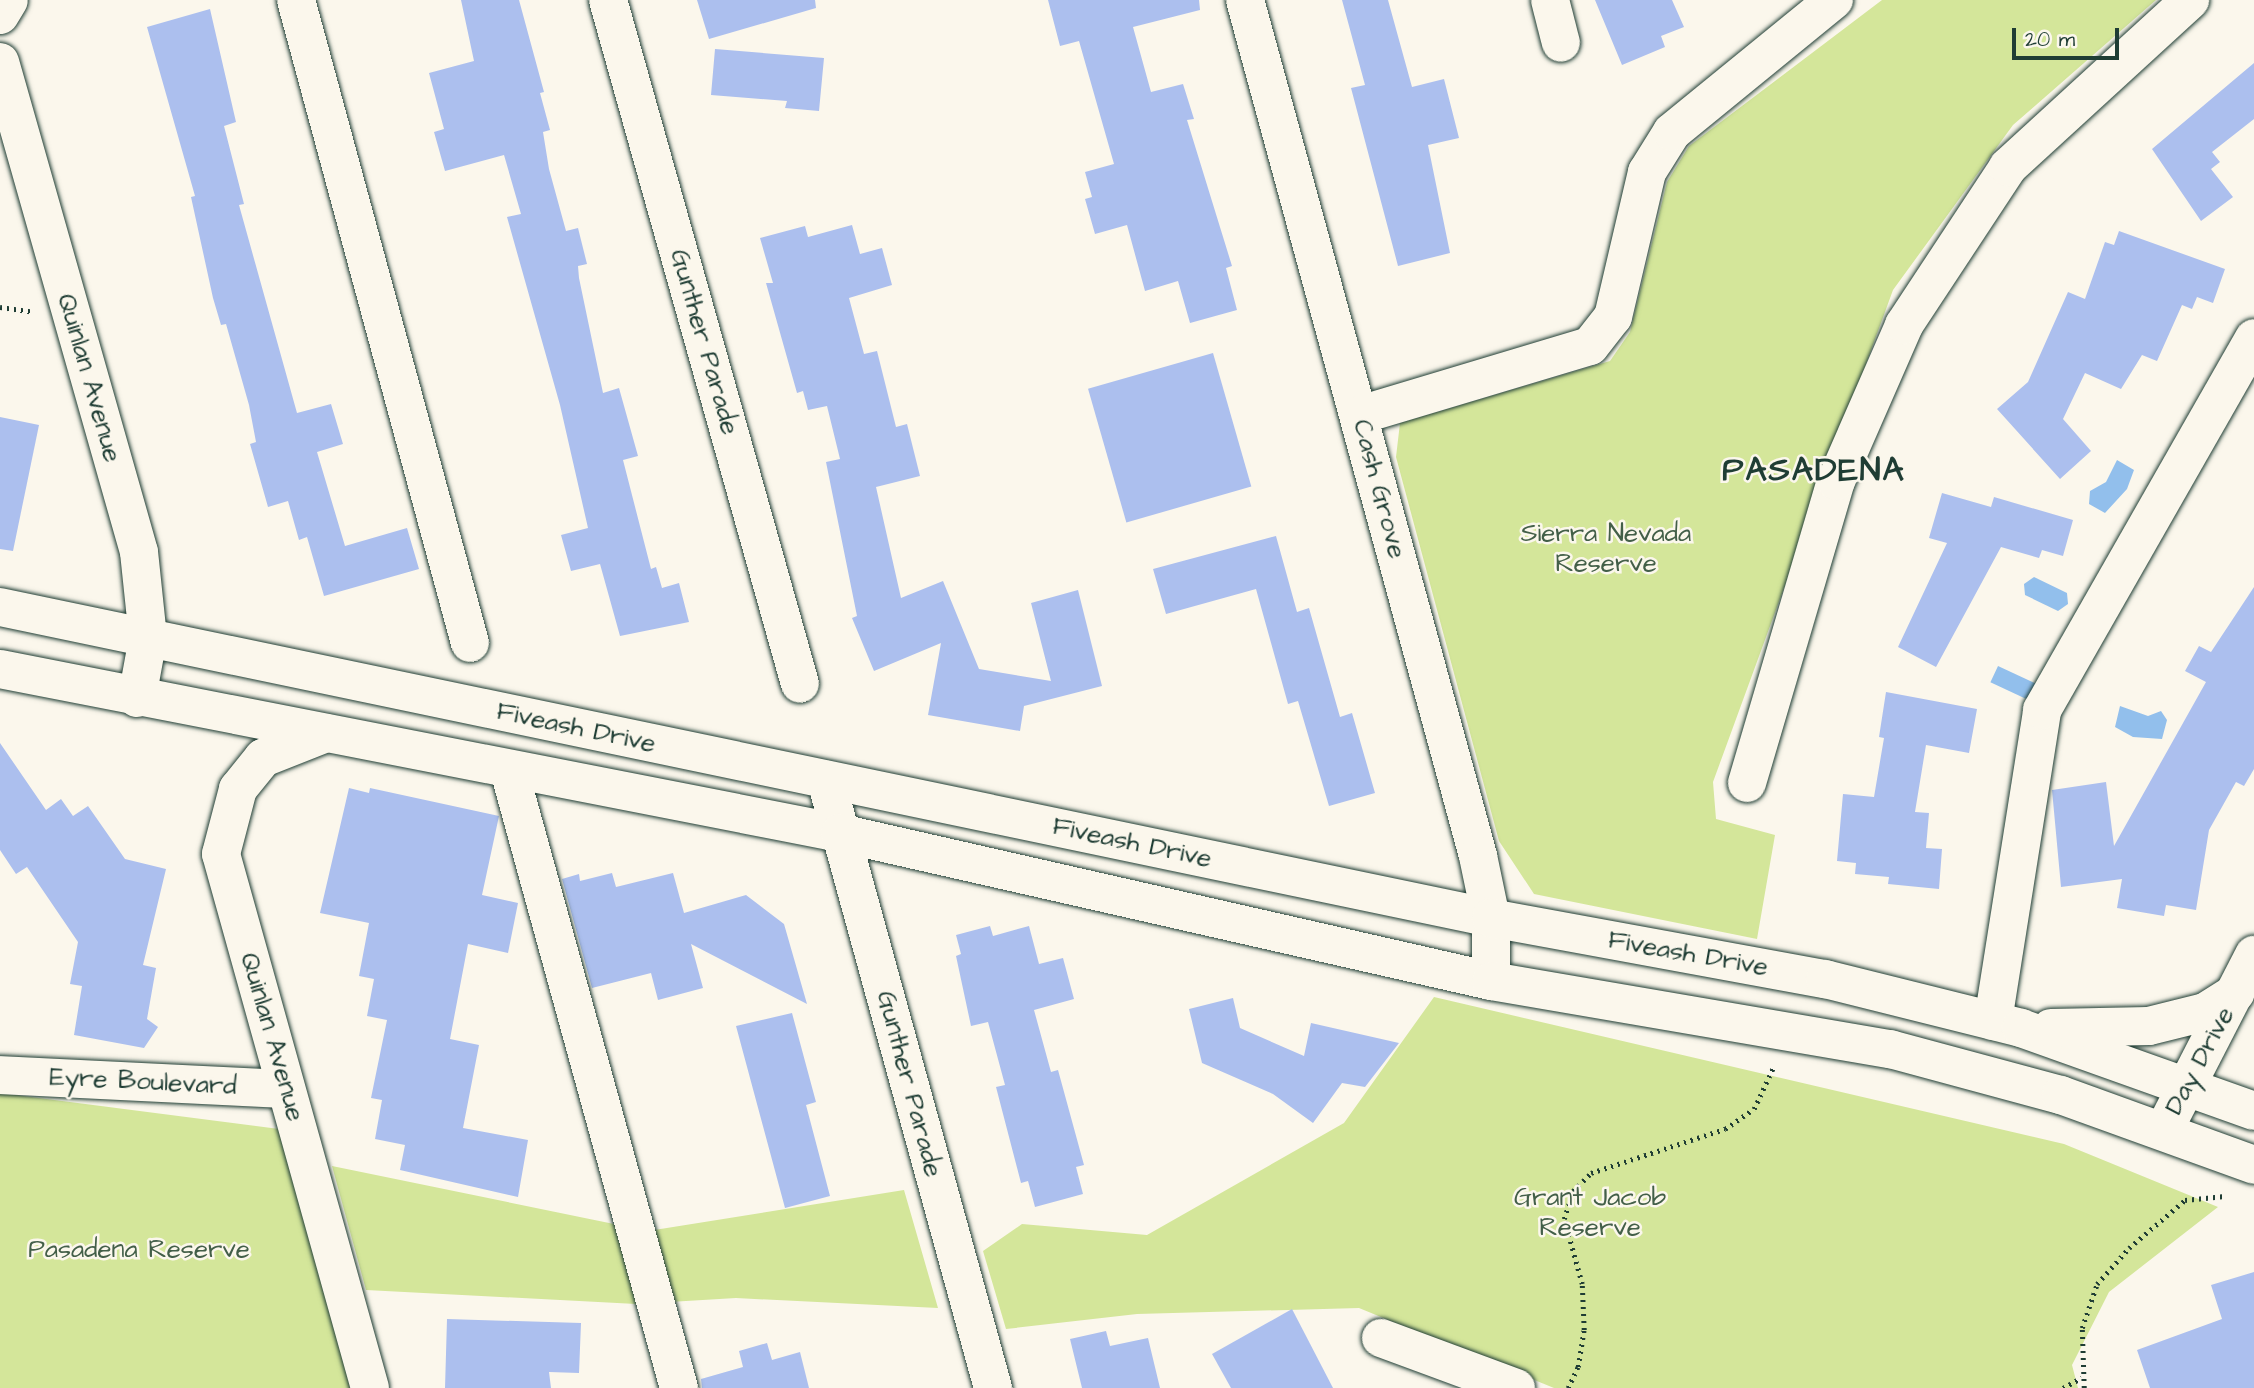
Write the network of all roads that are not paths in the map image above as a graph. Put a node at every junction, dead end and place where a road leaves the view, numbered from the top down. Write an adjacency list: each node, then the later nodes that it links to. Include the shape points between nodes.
1 (9, 0): 8 (street)
2 (296, 0): 15 (street)
3 (608, 0): 17 (street, Gunther Parade)
4 (1245, 0): 12 (street, Cash Grove)
5 (1550, 0): 9 (street)
6 (1834, 0): 12 (street, via 1672,132 1647,172 1613,317 1590,346)
7 (2190, 0): 22 (street, via 2008,167 1904,324 1836,481)
8 (0, 15)
9 (1562, 43)
10 (0, 62): 14 (street, Quinlan Avenue, via 139,552)
11 (2254, 338): 28 (street, via 2042,710)
12 (1360, 415): 24 (street, Cash Grove)
13 (0, 607): 14 (street, Fiveash Drive)
14 (148, 638): 18 (street, Quinlan Avenue); 21 (street, Fiveash Drive)
15 (470, 643)
16 (0, 669): 18 (street, Fiveash Drive)
17 (800, 684)
18 (137, 698): 19 (street, Fiveash Drive)
19 (326, 733): 20 (street, Fiveash Drive); 31 (street, Quinlan Avenue, via 263,758 238,789 221,854)
20 (509, 770): 23 (street, Fiveash Drive); 37 (street)
21 (826, 780): 23 (street, Gunther Parade); 24 (street, Fiveash Drive)
22 (1747, 783)
23 (840, 833): 26 (street, Fiveash Drive); 38 (street, Gunther Parade)
24 (1491, 918): 26 (street, Cash Grove); 28 (street, Fiveash Drive, via 1825,979)
25 (2254, 955): 27 (street, Day Drive)
26 (1491, 981): 33 (street, Fiveash Drive, via 1890,1049)
27 (2235, 993): 28 (street, via 2205,1012 2149,1026); 30 (street, Day Drive)
28 (2007, 1025): 30 (street, Fiveash Drive)
29 (0, 1075): 31 (street, Eyre Boulevard)
30 (2187, 1084): 32 (street, Fiveash Drive); 33 (street, Day Drive)
31 (286, 1089): 36 (street, Quinlan Avenue)
32 (2254, 1111)
33 (2164, 1130): 34 (street, Fiveash Drive)
34 (2254, 1165)
35 (1381, 1338): 39 (street)
36 (370, 1388)
37 (679, 1388)
38 (993, 1388)
39 (1516, 1388)

